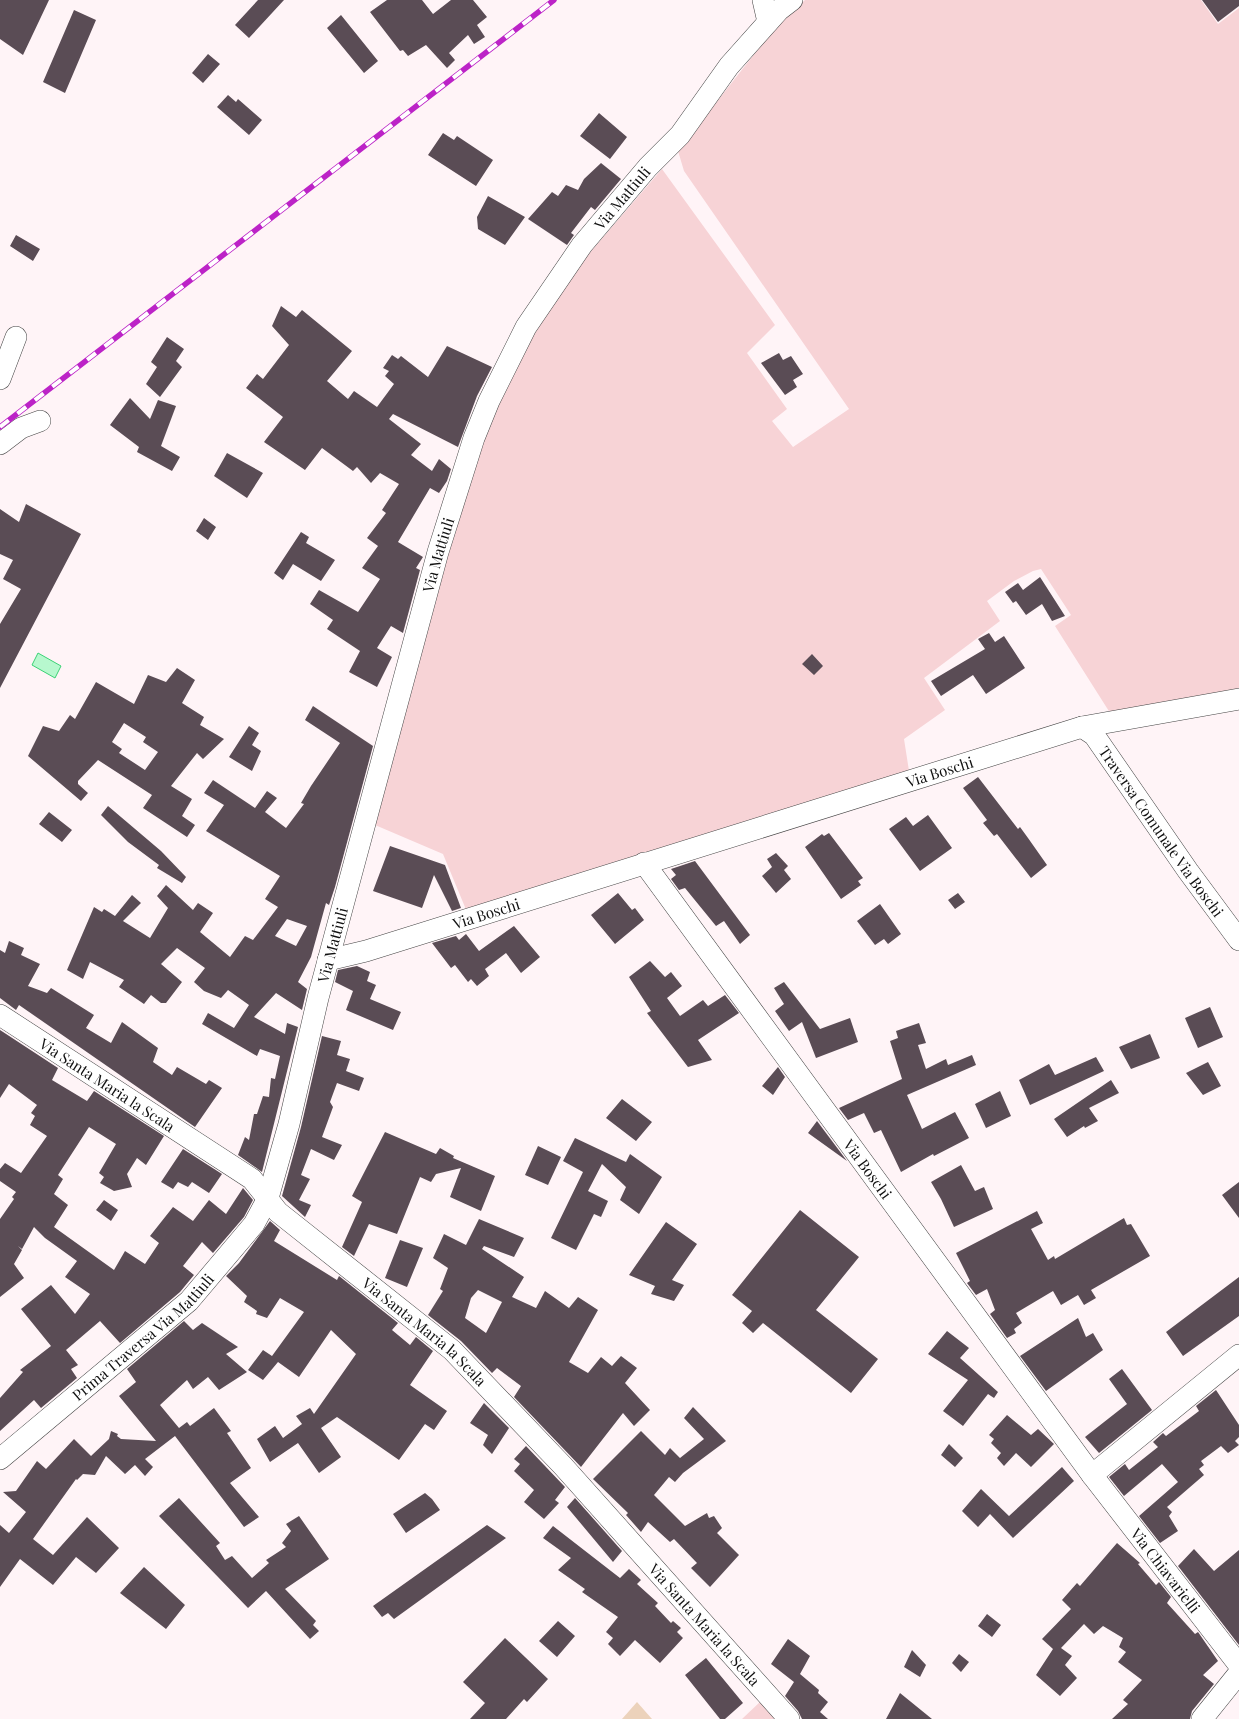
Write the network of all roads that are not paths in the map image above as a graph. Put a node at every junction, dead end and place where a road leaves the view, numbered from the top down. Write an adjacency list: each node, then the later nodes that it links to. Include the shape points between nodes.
1 (763, 0): 3 (street)
2 (792, 0): 3 (street, Via Mattiuli)
3 (768, 22): 12 (street, Via Mattiuli, via 719,78 680,135 648,166 582,245 526,327 489,401 438,552)
4 (16, 337): 5 (street)
5 (0, 379)
6 (40, 421): 7 (street, via 21,428)
7 (0, 444)
8 (1239, 699): 9 (street, Via Boschi)
9 (1082, 726): 10 (street, Via Boschi); 11 (street, Traversa Comunale Via Boschi, via 1094,734)
10 (644, 862): 12 (street, Via Boschi, via 366,951); 17 (street, Via Boschi)
11 (1239, 940)
12 (328, 960): 14 (street, Via Mattiuli)
13 (0, 1015): 14 (street, Via Santa Maria la Scala, via 252,1179)
14 (268, 1198): 16 (street, Prima Traversa Via Mattiuli, via 254,1224 189,1301); 20 (street, Via Santa Maria la Scala, via 278,1212 452,1350 563,1466)
15 (1239, 1355): 17 (street)
16 (0, 1459)
17 (1092, 1475): 18 (street, Via Chiavarielli)
18 (1239, 1665)
19 (1239, 1673): 21 (street)
20 (789, 1719)
21 (1202, 1719)

